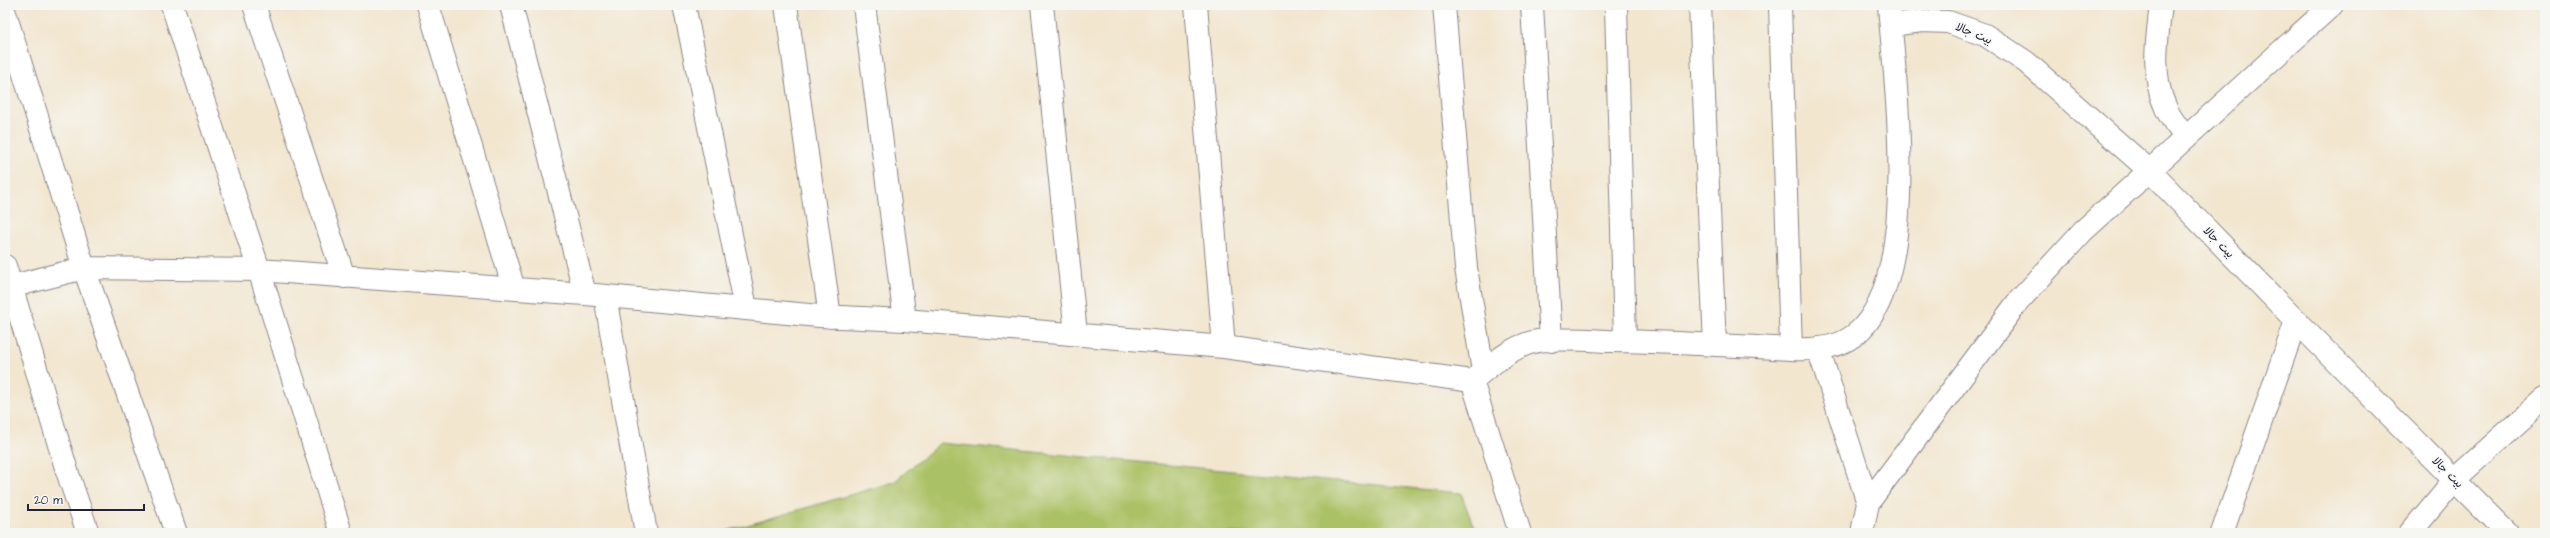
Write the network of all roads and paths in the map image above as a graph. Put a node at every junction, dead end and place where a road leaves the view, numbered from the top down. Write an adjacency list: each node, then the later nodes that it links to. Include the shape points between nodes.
1 (172, 5): 22 (street)
2 (254, 5): 23 (street)
3 (428, 5): 25 (street)
4 (510, 5): 26 (street)
5 (684, 5): 27 (street)
6 (786, 5): 28 (street)
7 (864, 5): 29 (street)
8 (1042, 5): 31 (street)
9 (1196, 5): 35 (street)
10 (1444, 5): 38 (street, via 1466,268)
11 (1532, 5): 32 (street)
12 (1616, 5): 33 (street)
13 (1700, 5): 34 (street)
14 (1780, 5): 36 (street)
15 (2161, 5): 19 (street, via 2156,60 2158,83 2165,106)
16 (2332, 5): 19 (street)
17 (5, 13): 21 (street)
18 (1890, 15): 20 (street, بيت جالا, via 1922,21 1948,22 1985,36 2026,62); 37 (street, via 1901,183 1897,234 1888,276 1875,314 1855,335 1833,346)
19 (2185, 137): 20 (street)
20 (2150, 171): 30 (street, بيت جالا); 41 (street, via 2083,231 2017,303)
21 (84, 268): 22 (street); 24 (street); 43 (street)
22 (259, 270): 23 (street); 44 (street)
23 (344, 277): 25 (street)
24 (7, 280): 42 (street)
25 (514, 289): 26 (street)
26 (595, 295): 27 (street); 45 (street)
27 (746, 308): 28 (street)
28 (830, 316): 29 (street)
29 (906, 320): 31 (street)
30 (2296, 322): 40 (street, بيت جالا); 48 (street)
31 (1076, 334): 35 (street)
32 (1551, 341): 33 (street); 38 (street, via 1523,345)
33 (1625, 341): 34 (street)
34 (1716, 346): 36 (street)
35 (1224, 347): 38 (street)
36 (1791, 348): 37 (street)
37 (1818, 348): 41 (street)
38 (1478, 376): 46 (street)
39 (2545, 398): 40 (street)
40 (2455, 479): 49 (street); 50 (street, بيت جالا)
41 (1868, 503): 47 (street)
42 (88, 533)
43 (176, 533)
44 (341, 533)
45 (646, 533)
46 (1520, 533)
47 (1862, 533)
48 (2222, 533)
49 (2410, 533)
50 (2508, 533)

